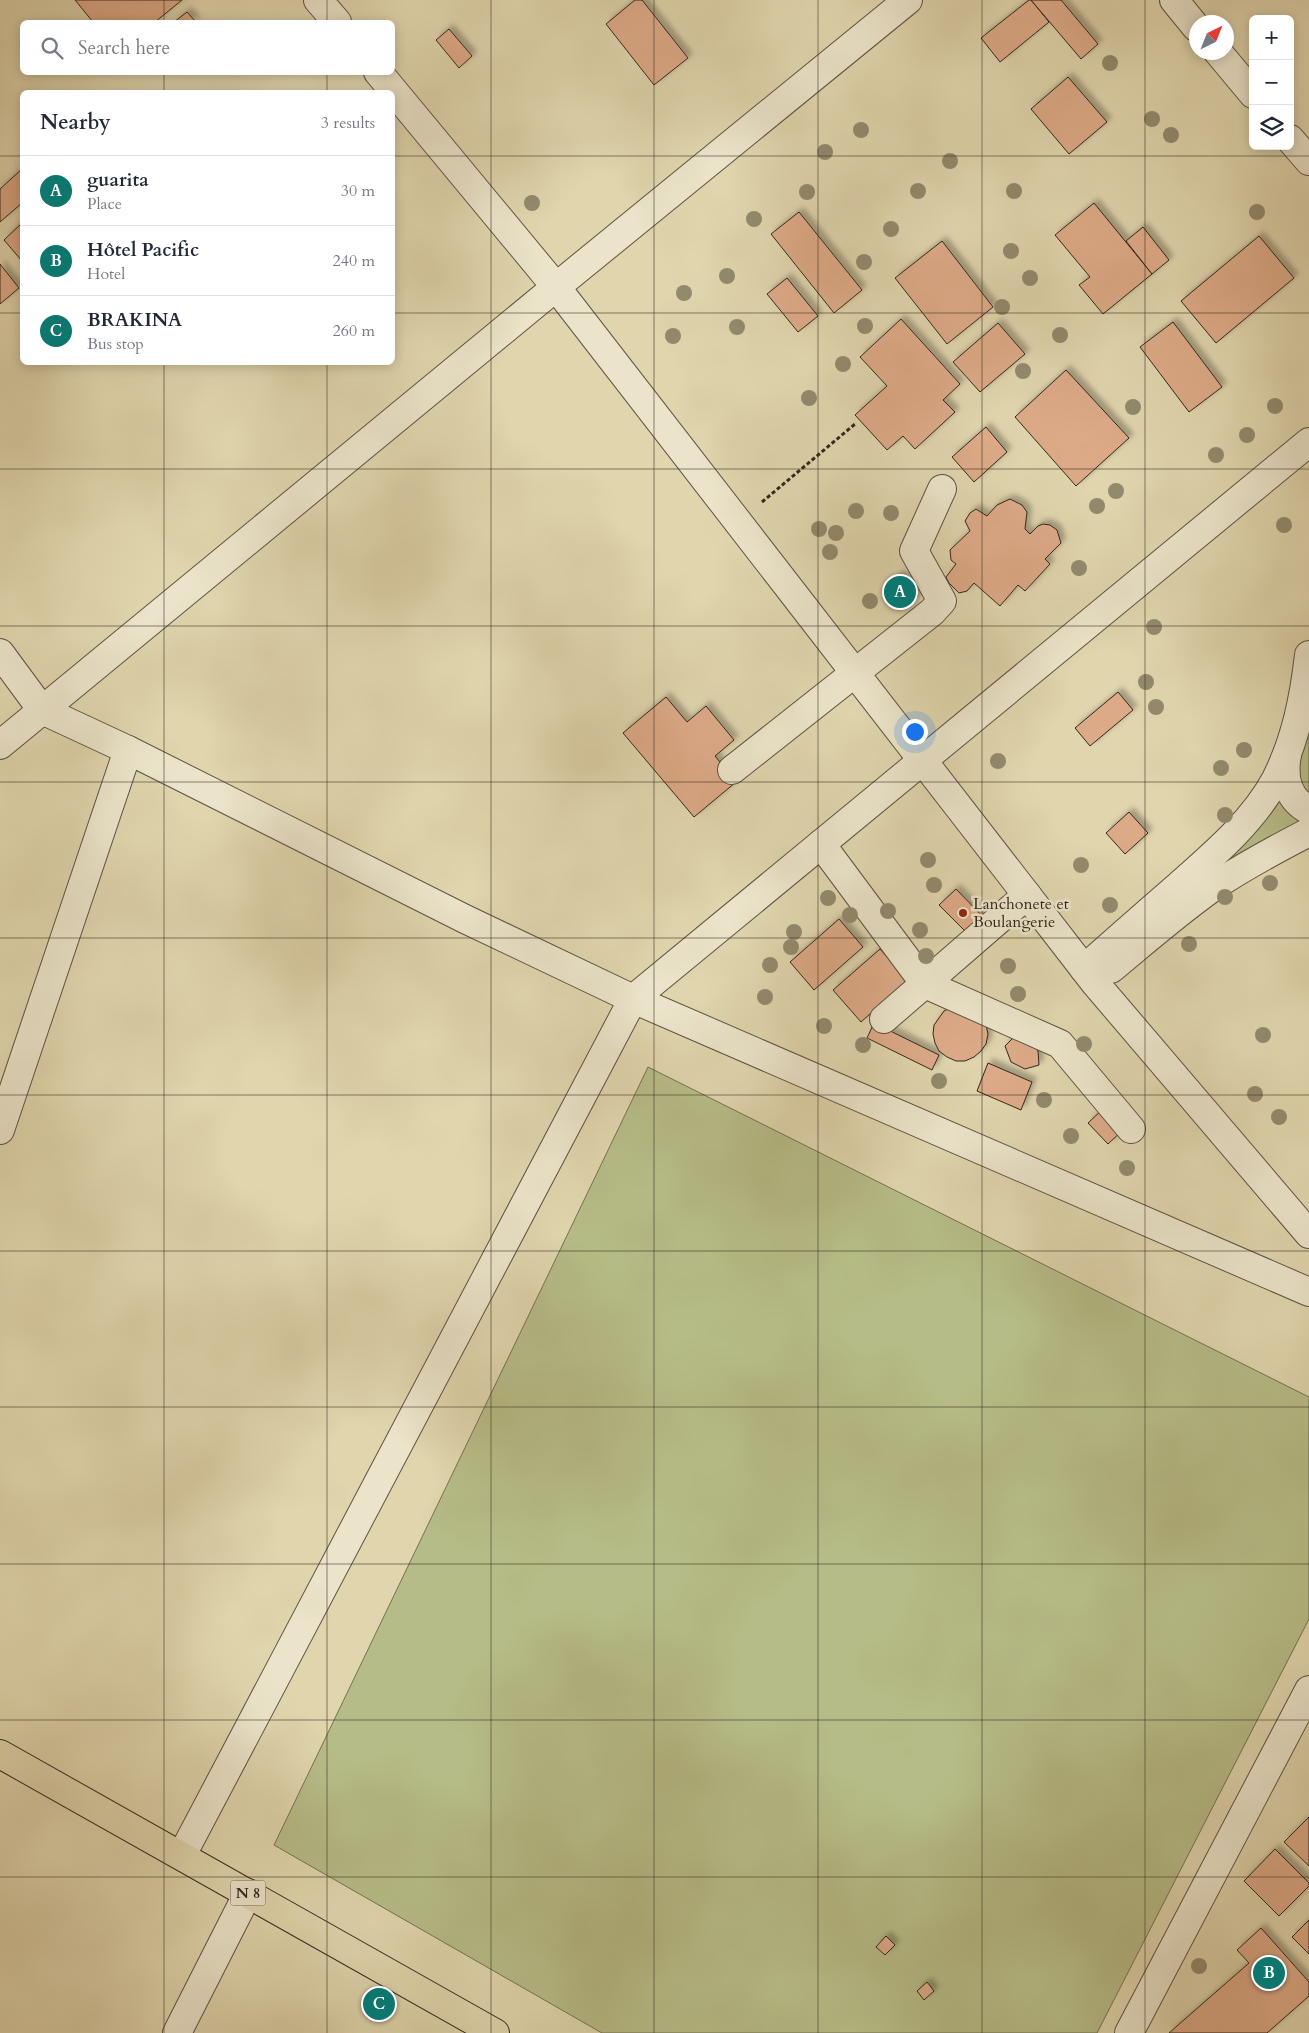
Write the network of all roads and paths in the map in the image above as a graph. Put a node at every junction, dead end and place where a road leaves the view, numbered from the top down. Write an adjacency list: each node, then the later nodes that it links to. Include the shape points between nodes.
1 (318, 0): 5 (street)
2 (908, 0): 13 (street)
3 (1174, 0): 4 (street)
4 (1189, 18)
5 (335, 20)
6 (1225, 60): 8 (street)
7 (380, 75): 9 (street)
8 (1249, 89)
9 (393, 90)
10 (395, 93): 13 (street)
11 (1294, 144): 12 (street)
12 (1309, 161)
13 (556, 287): 17 (street); 21 (street)
14 (855, 424): 17 (path)
15 (1309, 442): 26 (street)
16 (942, 489): 20 (street, via 914,551 942,601)
17 (738, 521): 20 (street)
18 (0, 653): 21 (street)
19 (1309, 655): 25 (street, via 1299,721)
20 (855, 672): 26 (street); 27 (street)
21 (42, 710): 23 (street); 24 (street)
22 (1309, 730): 25 (street, via 1295,741)
23 (0, 745)
24 (128, 750): 34 (street, via 465,919); 37 (street)
25 (1287, 754): 28 (street, via 1284,770 1287,786 1295,799); 32 (street, via 1262,801 1236,832)
26 (923, 760): 30 (street); 31 (street)
27 (732, 770)
28 (1309, 810)
29 (1309, 832): 32 (street, via 1257,859)
30 (821, 844): 33 (street); 34 (street)
31 (1027, 895): 32 (street); 33 (street)
32 (1090, 976): 38 (street)
33 (925, 984): 35 (street); 36 (street, via 1060,1044)
34 (633, 999): 39 (street); 42 (street)
35 (884, 1019)
36 (1131, 1129)
37 (0, 1130)
38 (1309, 1234)
39 (1309, 1292)
40 (1309, 1690): 46 (street)
41 (0, 1754): 42 (highway, N 8)
42 (182, 1855): 43 (highway, N 8)
43 (248, 1893): 44 (street); 45 (highway, N 8)
44 (177, 2033)
45 (495, 2033)
46 (1129, 2033)

